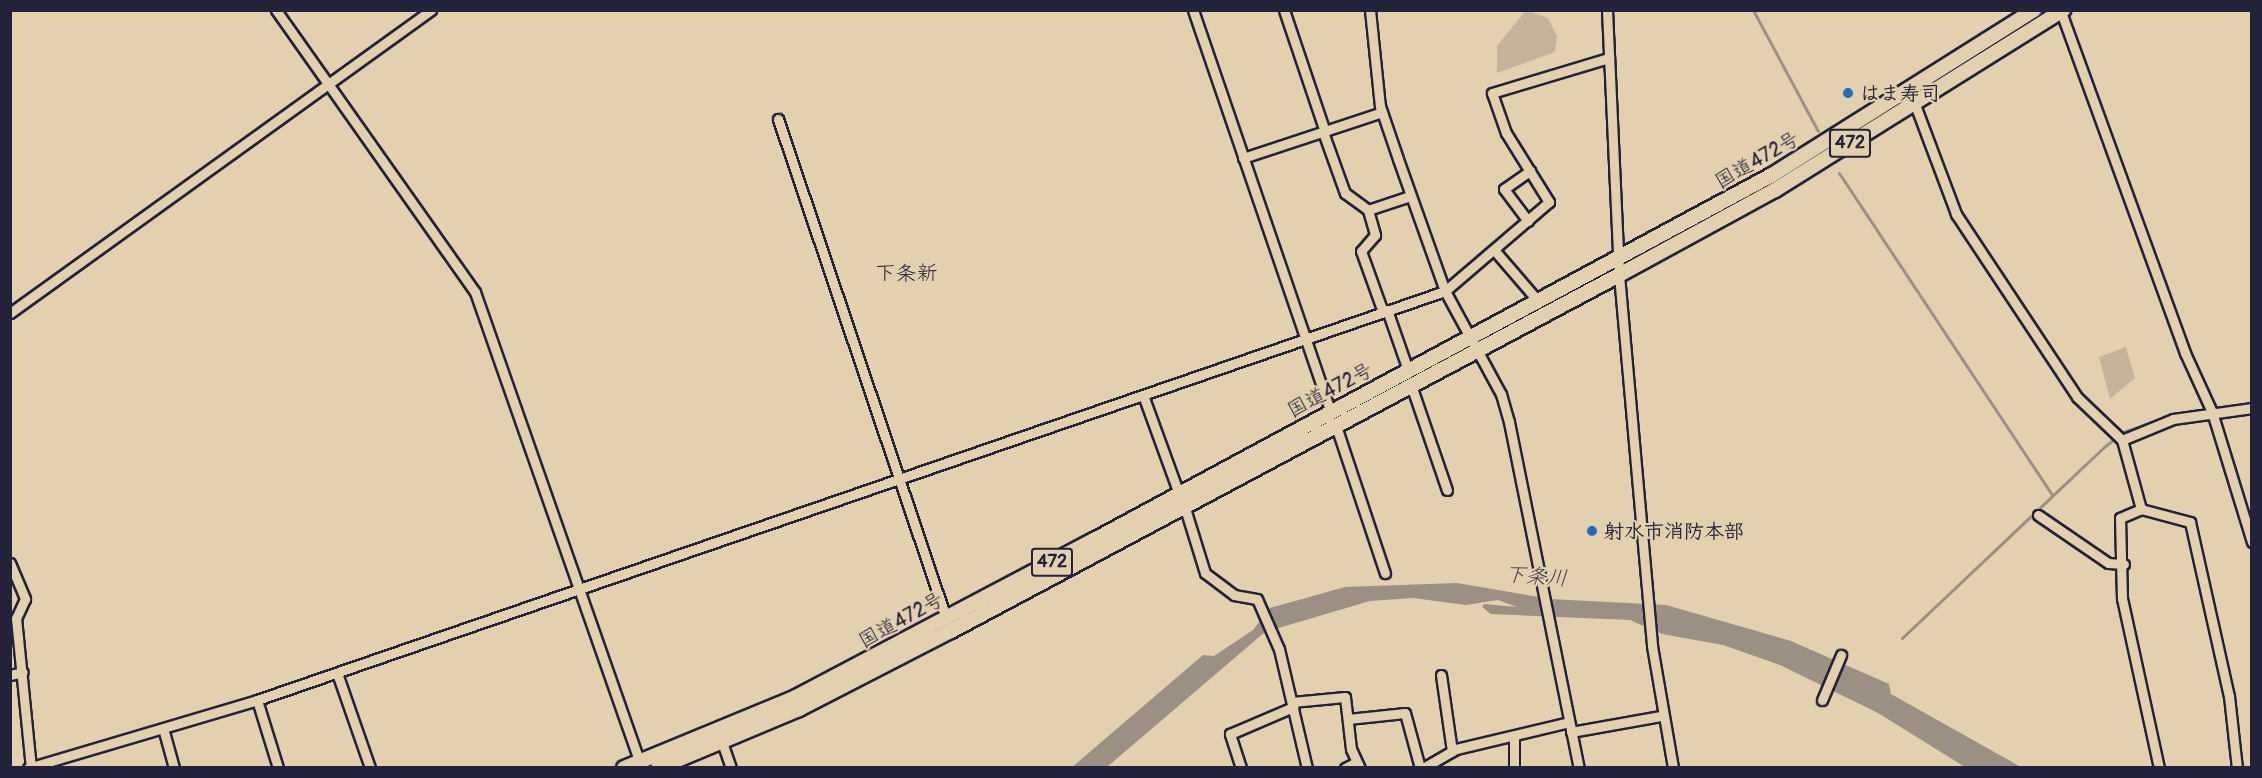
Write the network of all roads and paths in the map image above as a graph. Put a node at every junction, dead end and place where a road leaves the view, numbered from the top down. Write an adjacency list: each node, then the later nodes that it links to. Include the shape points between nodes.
1 (276, 10): 10 (street)
2 (431, 10): 10 (street)
3 (1193, 10): 15 (street)
4 (1284, 10): 14 (street)
5 (1371, 10): 12 (street)
6 (1607, 10): 9 (street)
7 (2034, 10): 21 (highway, 国道472号 / 472, via 1772,175)
8 (2062, 11): 11 (highway, 国道472号 / 472); 34 (street, via 2185,353)
9 (1609, 58): 16 (street, via 1492,93 1506,133); 21 (street)
10 (329, 85): 26 (street); 46 (street, via 476,292)
11 (1914, 102): 22 (highway, 国道472号 / 472, via 1775,190); 36 (street, via 1956,214 2077,397)
12 (1382, 112): 14 (street); 17 (street)
13 (778, 119): 37 (street)
14 (1324, 132): 15 (street); 18 (street, via 1345,193)
15 (1243, 158): 27 (street)
16 (1530, 171): 19 (street, via 1549,202); 19 (street, via 1504,189)
17 (1410, 196): 18 (street); 23 (street)
18 (1368, 210): 25 (street, via 1375,236 1361,251)
19 (1528, 221): 20 (street)
20 (1496, 251): 23 (street); 24 (street)
21 (1619, 258): 22 (street); 24 (highway, 国道472号 / 472)
22 (1619, 275): 28 (highway, 国道472号 / 472); 56 (street)
23 (1445, 291): 25 (street); 28 (street)
24 (1538, 301): 28 (highway, 国道472号 / 472)
25 (1385, 311): 27 (street); 29 (street)
26 (10, 313)
27 (1304, 339): 31 (street); 33 (street)
28 (1473, 344): 29 (highway, 国道472号 / 472); 30 (highway, 国道472号 / 472); 58 (street, via 1509,422)
29 (1408, 370): 33 (highway, 国道472号 / 472)
30 (1411, 385): 35 (highway, 国道472号 / 472); 38 (street)
31 (1143, 395): 37 (street); 39 (street)
32 (2252, 408): 34 (street)
33 (1331, 412): 39 (highway, 国道472号 / 472)
34 (2212, 412): 36 (street, via 2146,426); 42 (street)
35 (1336, 426): 39 (highway, 国道472号 / 472); 45 (street)
36 (2122, 440): 40 (street)
37 (901, 477): 46 (street); 47 (street)
38 (1447, 490)
39 (1181, 499): 47 (highway, 国道472号 / 472); 55 (street, via 1206,573 1234,595 1257,599 1278,644); 61 (highway, 国道472号 / 472, via 941,636)
40 (2141, 509): 44 (street, via 2120,518); 80 (street, via 2190,522 2229,696)
41 (2038, 515): 44 (street, via 2108,563)
42 (2252, 542)
43 (10, 563): 49 (street, via 24,599 16,618)
44 (2124, 564): 79 (street, via 2122,599)
45 (1385, 573)
46 (578, 590): 50 (street); 63 (street)
47 (946, 618): 63 (highway, 国道472号 / 472, via 796,697)
48 (1841, 655): 53 (street)
49 (23, 672): 51 (street); 65 (street)
50 (337, 673): 54 (street); 66 (street)
51 (10, 675)
52 (1441, 675): 62 (street)
53 (1823, 698)
54 (256, 700): 59 (street); 68 (street)
55 (1293, 705): 57 (street, via 1346,697); 72 (street, via 1230,734); 73 (street)
56 (1661, 716): 58 (street); 78 (street)
57 (1348, 719): 64 (street); 75 (street, via 1405,713)
58 (1570, 727): 60 (street); 77 (street)
59 (163, 728): 65 (street); 67 (street)
60 (1514, 737): 62 (street); 76 (street)
61 (722, 742): 70 (highway, 国道472号 / 472); 71 (street)
62 (1452, 751): 75 (street)
63 (639, 761): 69 (highway, 国道472号 / 472)
64 (1358, 765): 74 (street)
65 (30, 767)
66 (369, 767)
67 (174, 768)
68 (278, 768)
69 (624, 768)
70 (658, 768)
71 (731, 768)
72 (1241, 768)
73 (1307, 768)
74 (1345, 768)
75 (1421, 768)
76 (1514, 768)
77 (1579, 768)
78 (1673, 768)
79 (2159, 768)
80 (2237, 768)

